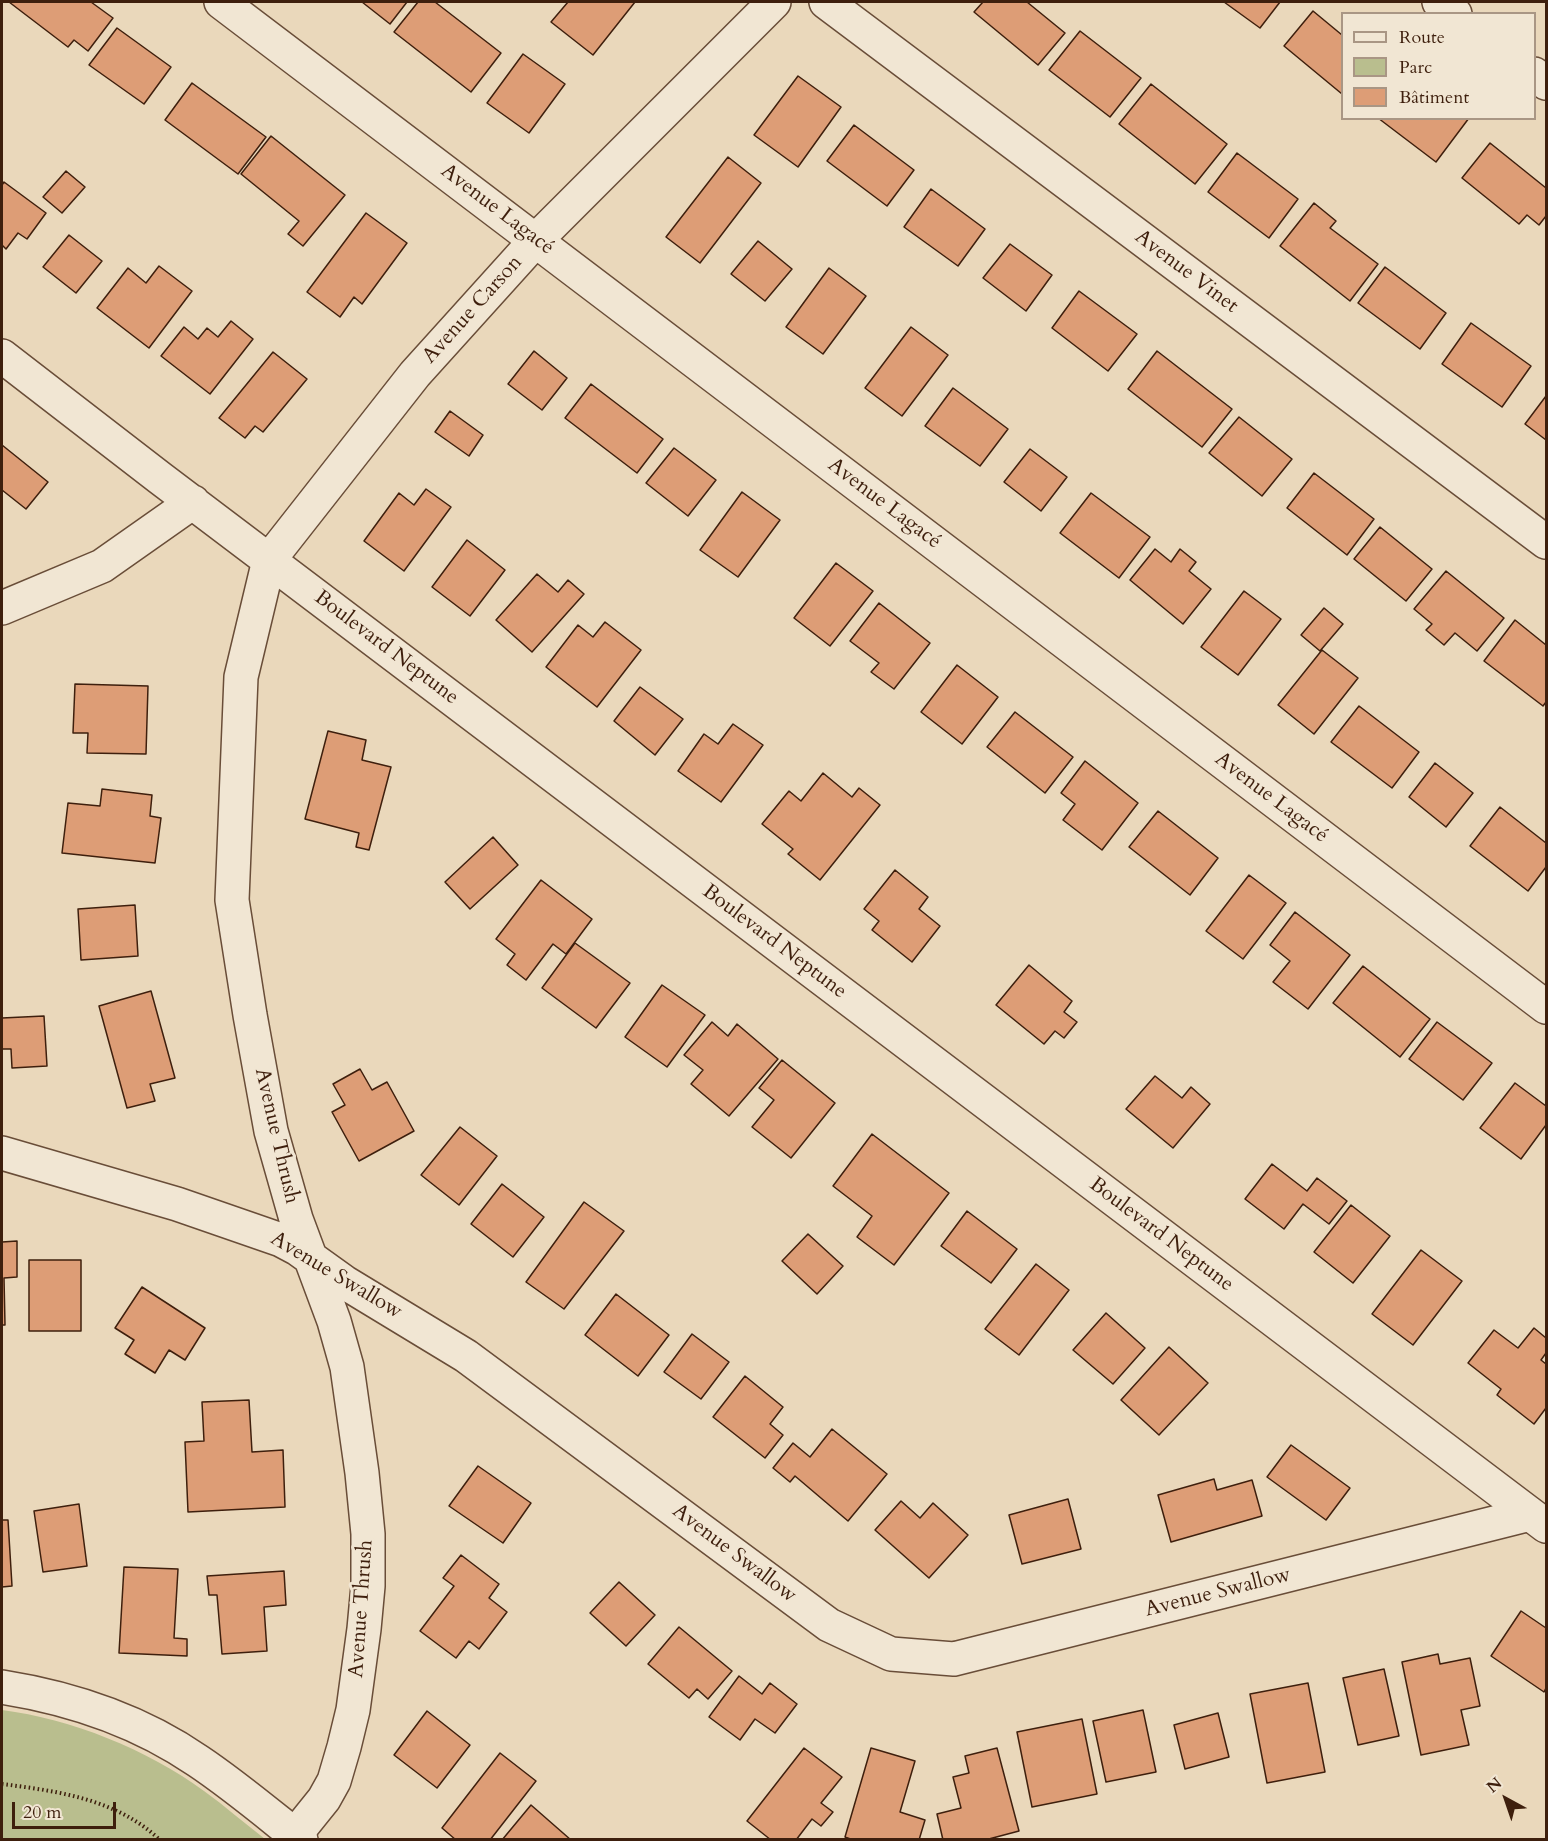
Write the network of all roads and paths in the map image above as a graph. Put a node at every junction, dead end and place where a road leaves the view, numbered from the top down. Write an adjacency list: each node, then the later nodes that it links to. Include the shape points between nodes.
1 (221, 2): 6 (street, Avenue Lagacé)
2 (774, 2): 6 (street, Avenue Carson)
3 (826, 2): 9 (street, Avenue Vinet)
4 (1439, 2): 5 (street)
5 (1452, 12)
6 (536, 240): 10 (street, Avenue Carson, via 415,374); 12 (street, Avenue Lagacé)
7 (2, 356): 8 (street, Boulevard Neptune)
8 (193, 502): 10 (street, Boulevard Neptune); 11 (street, via 102,566)
9 (1546, 542)
10 (269, 560): 14 (street, Avenue Thrush, via 241,677 232,900 271,1131); 15 (street, Boulevard Neptune)
11 (2, 609)
12 (1546, 1007)
13 (2, 1153): 14 (street, Avenue Swallow, via 187,1207 280,1240)
14 (310, 1258): 15 (street, Avenue Swallow, via 466,1356 829,1625 891,1654 954,1659); 18 (street, Avenue Thrush, via 347,1367 368,1534 368,1586 353,1710 334,1780)
15 (1538, 1520)
16 (2, 1688): 18 (street, via 72,1703 138,1727 197,1760)
17 (2, 1784): 19 (path, via 101,1804)
18 (298, 1837)
19 (160, 1839)

